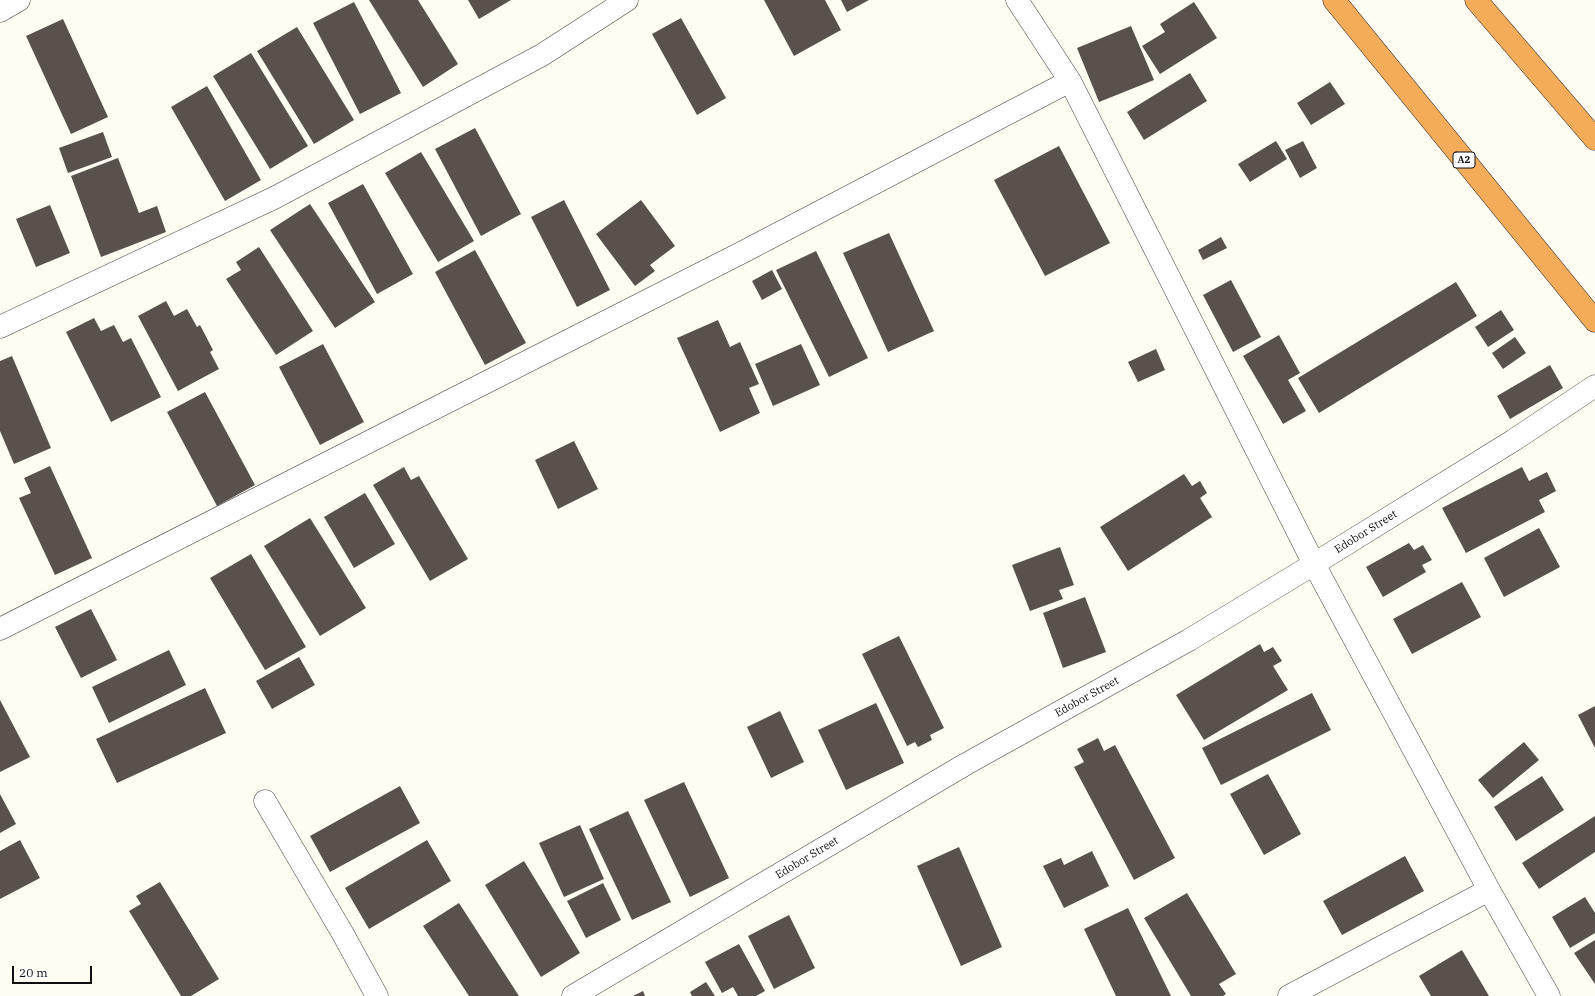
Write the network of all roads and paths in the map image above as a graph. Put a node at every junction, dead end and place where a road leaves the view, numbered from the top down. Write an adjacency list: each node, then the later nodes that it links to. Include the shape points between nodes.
1 (19, 0): 6 (street)
2 (627, 0): 10 (street, via 542,55 274,198)
3 (1017, 0): 7 (street)
4 (1334, 0): 9 (highway, A2)
5 (1476, 0): 8 (highway)
6 (0, 11)
7 (1070, 81): 12 (street); 13 (street, via 741,253)
8 (1595, 139)
9 (1595, 321)
10 (0, 327)
11 (1595, 386): 12 (street, Edobor Street, via 1514,440)
12 (1314, 564): 15 (street); 17 (street, Edobor Street, via 1189,640 966,764)
13 (0, 629)
14 (265, 801): 16 (street, via 344,934)
15 (1489, 890): 18 (street); 19 (street)
16 (377, 996)
17 (573, 996)
18 (1289, 996)
19 (1549, 996)

